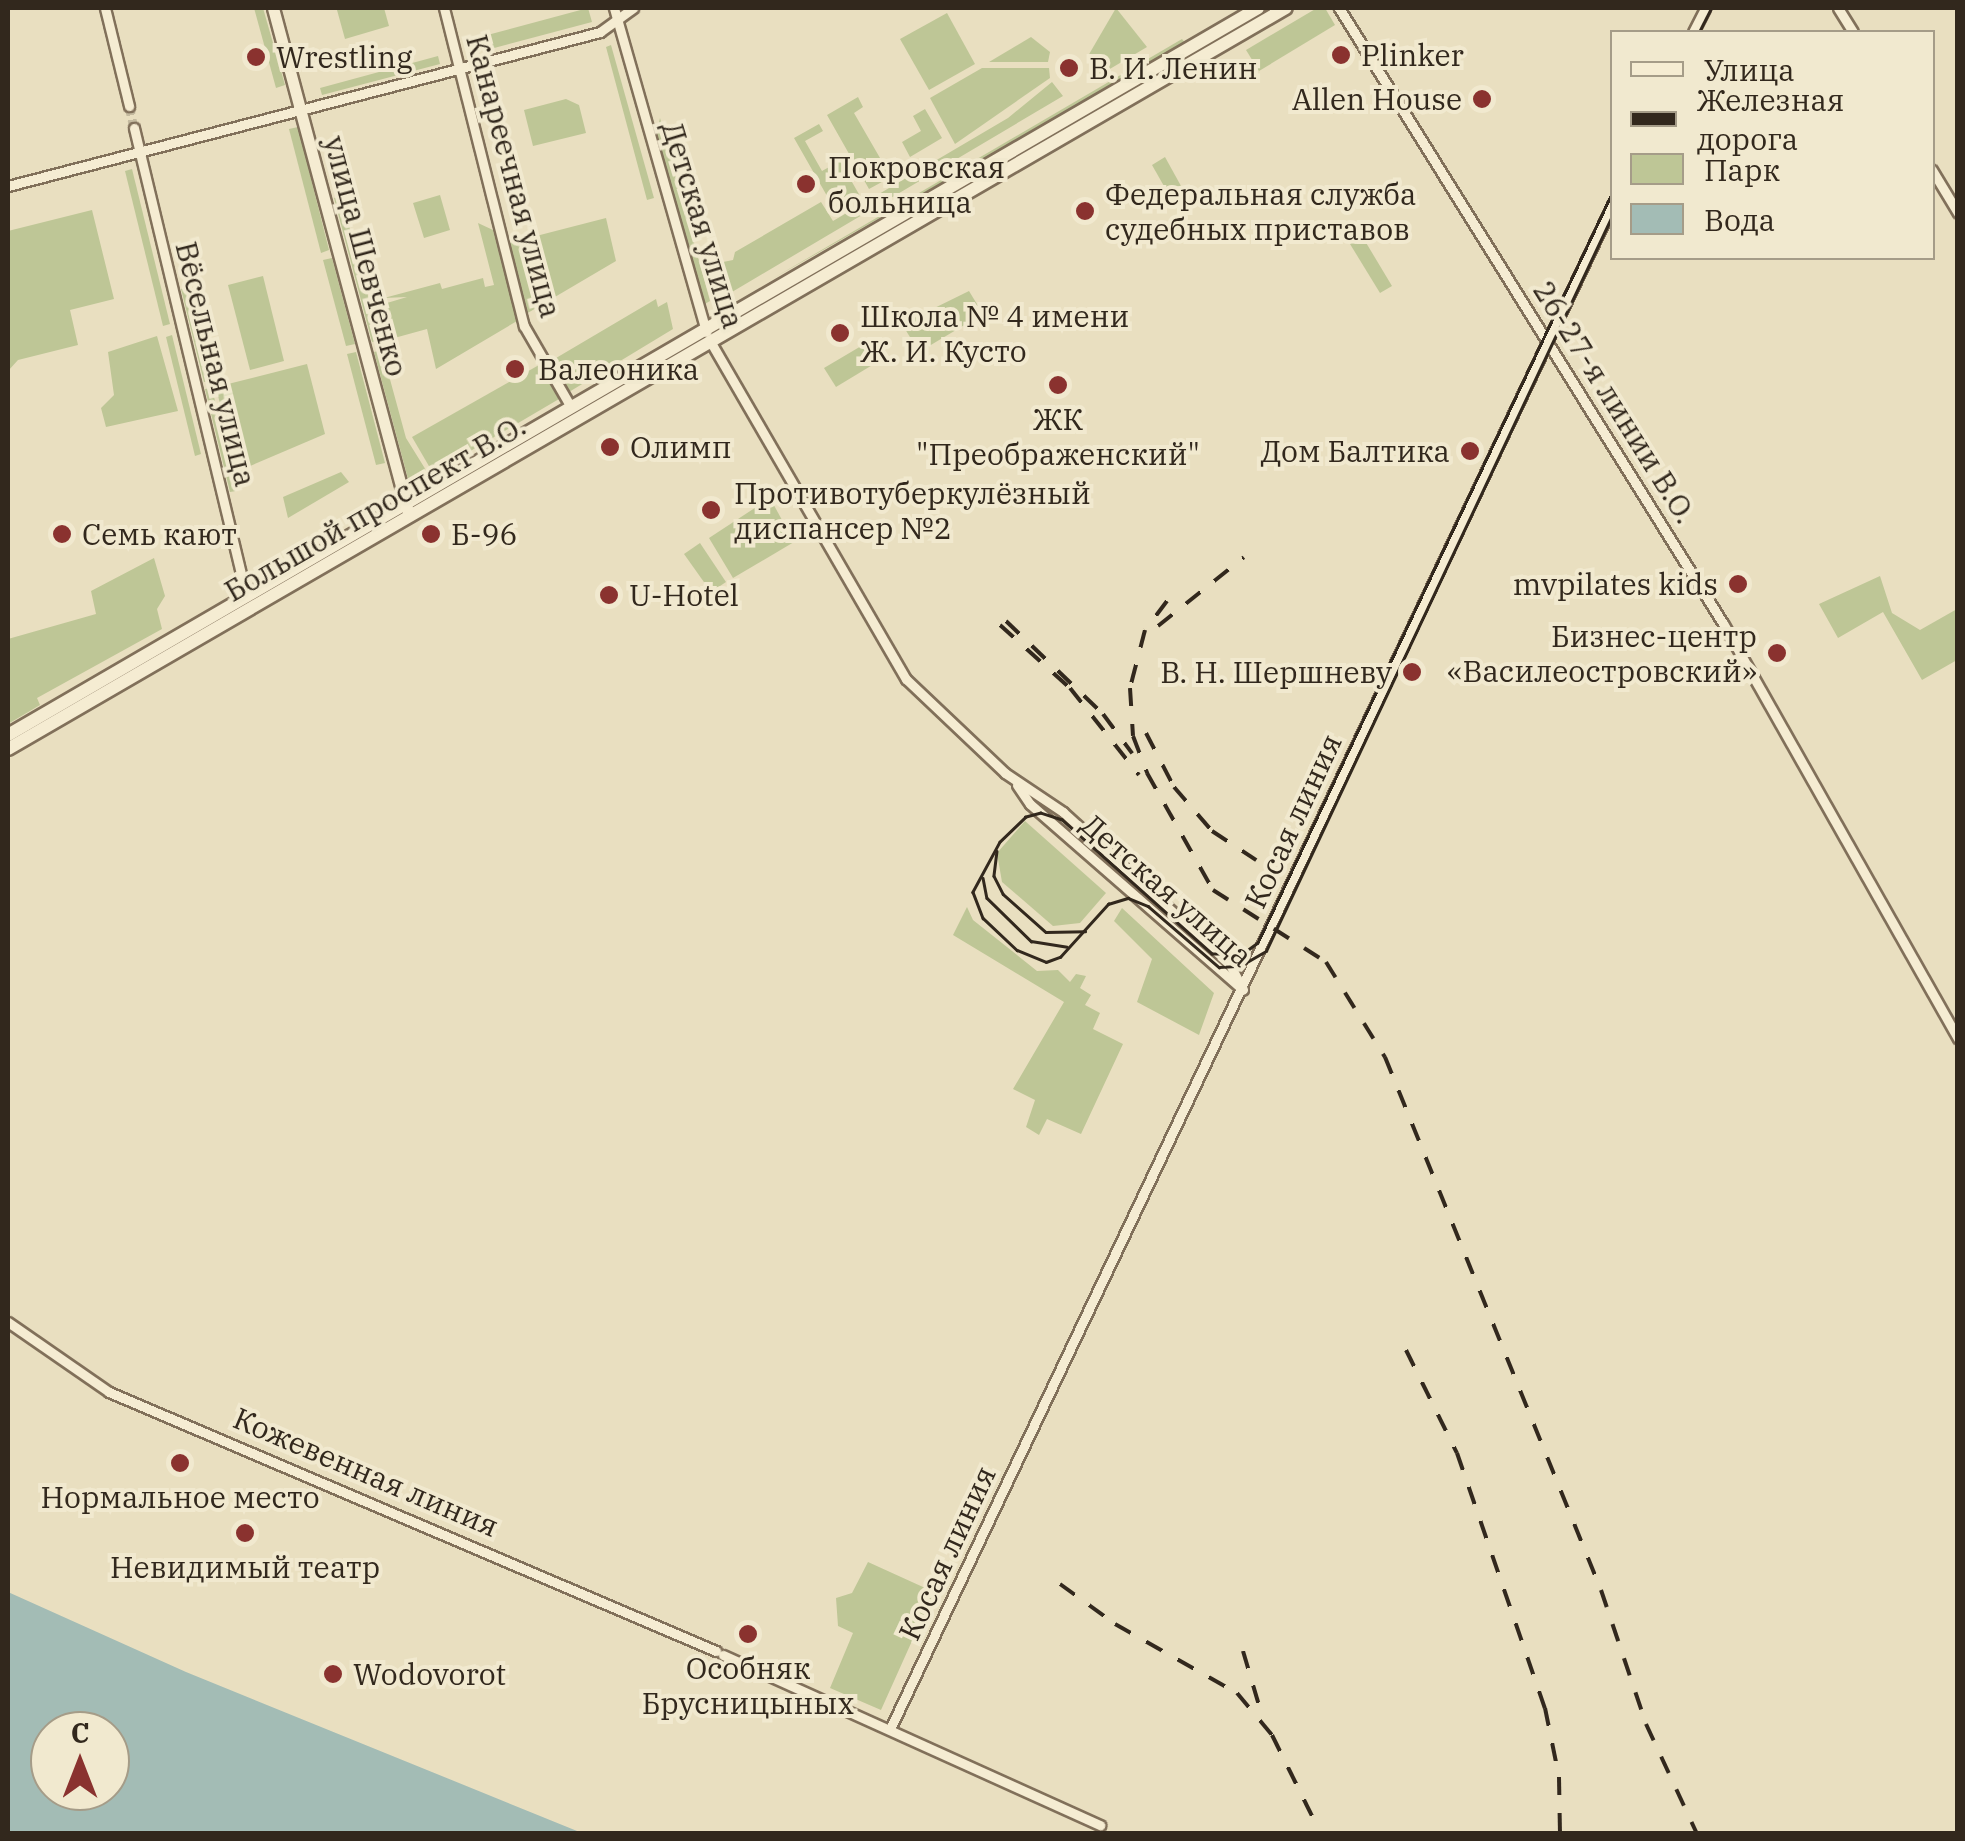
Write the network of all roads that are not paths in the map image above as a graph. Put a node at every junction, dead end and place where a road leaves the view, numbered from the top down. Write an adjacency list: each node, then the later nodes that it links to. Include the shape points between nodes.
1 (105, 8): 13 (street)
2 (273, 8): 14 (street, улица Шевченко)
3 (444, 8): 12 (street, Канареечная улица)
4 (614, 8): 10 (street, Детская улица)
5 (633, 8): 10 (street)
6 (1258, 8): 21 (main road, Большой проспект В.О.)
7 (1286, 8): 21 (main road, Большой проспект В.О.)
8 (1339, 8): 22 (street, 26-27-я линии В.О.)
9 (1838, 8): 11 (street)
10 (618, 19): 12 (street, via 600,32); 21 (street, Детская улица)
11 (1852, 30)
12 (460, 68): 14 (street); 23 (street, Канареечная улица, via 524,326)
13 (129, 106)
14 (302, 110): 16 (street); 24 (street, улица Шевченко)
15 (134, 128): 16 (street, Вёсельная улица)
16 (140, 152): 18 (street); 25 (street, Вёсельная улица)
17 (1935, 175): 20 (street)
18 (8, 186)
19 (1610, 209): 22 (street, Косая линия)
20 (1958, 213)
21 (708, 336): 23 (main road, Большой проспект В.О.); 24 (main road, Большой проспект В.О.); 28 (street, Детская улица, via 888,654 930,706)
22 (1549, 341): 29 (street, Косая линия); 30 (street, 26-27-я линии В.О., via 1736,646)
23 (572, 407): 24 (main road, Большой проспект В.О.)
24 (407, 511): 25 (main road, Большой проспект В.О.)
25 (248, 604): 26 (main road, Большой проспект В.О.); 27 (main road, Большой проспект В.О.)
26 (8, 735)
27 (8, 749)
28 (1034, 800): 29 (street, Детская улица); 29 (street, Детская улица, via 1229,963)
29 (1243, 989): 32 (street, Косая линия)
30 (1958, 1038)
31 (8, 1322): 32 (street, Кожевенная линия, via 109,1392)
32 (890, 1730): 33 (street, Кожевенная линия)
33 (1100, 1825)

